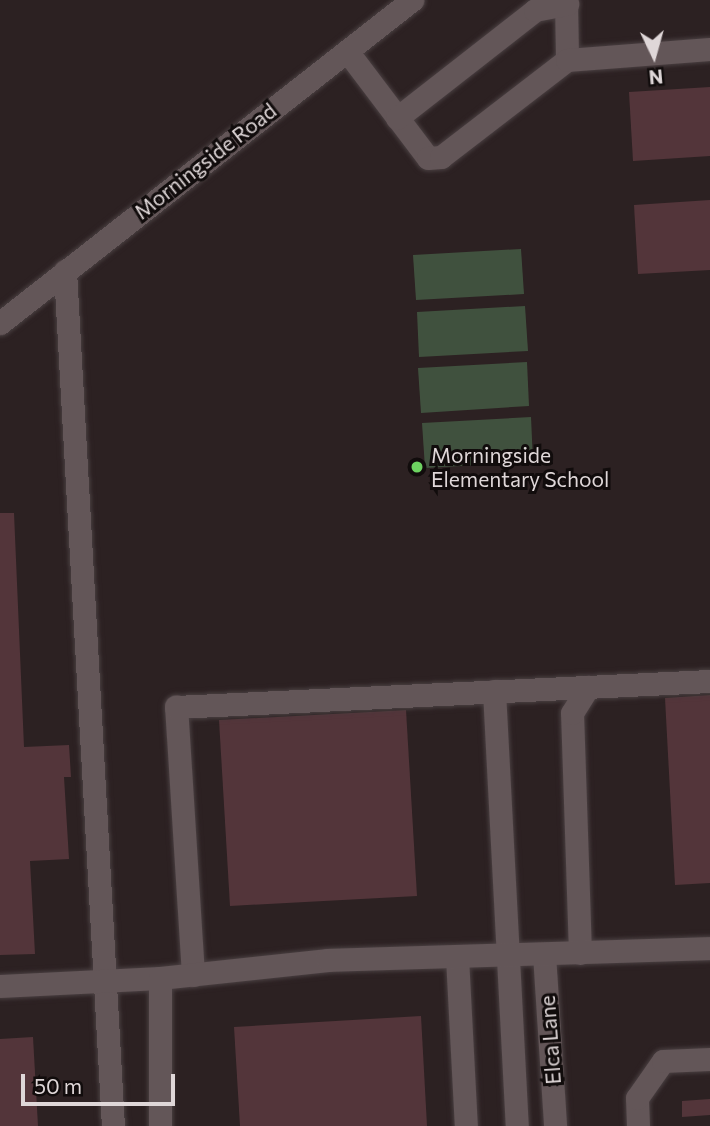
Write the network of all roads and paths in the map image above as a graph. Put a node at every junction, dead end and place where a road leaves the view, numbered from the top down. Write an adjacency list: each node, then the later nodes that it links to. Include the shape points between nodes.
1 (412, 0): 4 (street, Morningside Road)
2 (566, 2): 5 (street); 6 (street, via 535,10)
3 (710, 49): 5 (street)
4 (347, 51): 6 (street); 7 (street, Morningside Road)
5 (567, 60): 6 (street, via 442,157 428,158)
6 (397, 118)
7 (65, 271): 8 (street, Morningside Road); 18 (street)
8 (0, 323)
9 (710, 681): 10 (street)
10 (588, 687): 11 (street); 13 (street, via 572,713)
11 (494, 691): 15 (street); 17 (street, via 176,707)
12 (710, 948): 13 (street)
13 (580, 953): 14 (street)
14 (544, 954): 15 (street); 26 (street, Elca Lane)
15 (506, 956): 16 (street); 25 (street)
16 (457, 957): 17 (street, via 328,960); 24 (street)
17 (193, 975): 19 (street)
18 (105, 978): 19 (street); 20 (street); 22 (street)
19 (160, 978): 23 (street)
20 (0, 986)
21 (710, 1059): 27 (street, via 663,1061 637,1098)
22 (113, 1126)
23 (160, 1126)
24 (466, 1126)
25 (517, 1126)
26 (555, 1126)
27 (638, 1126)

